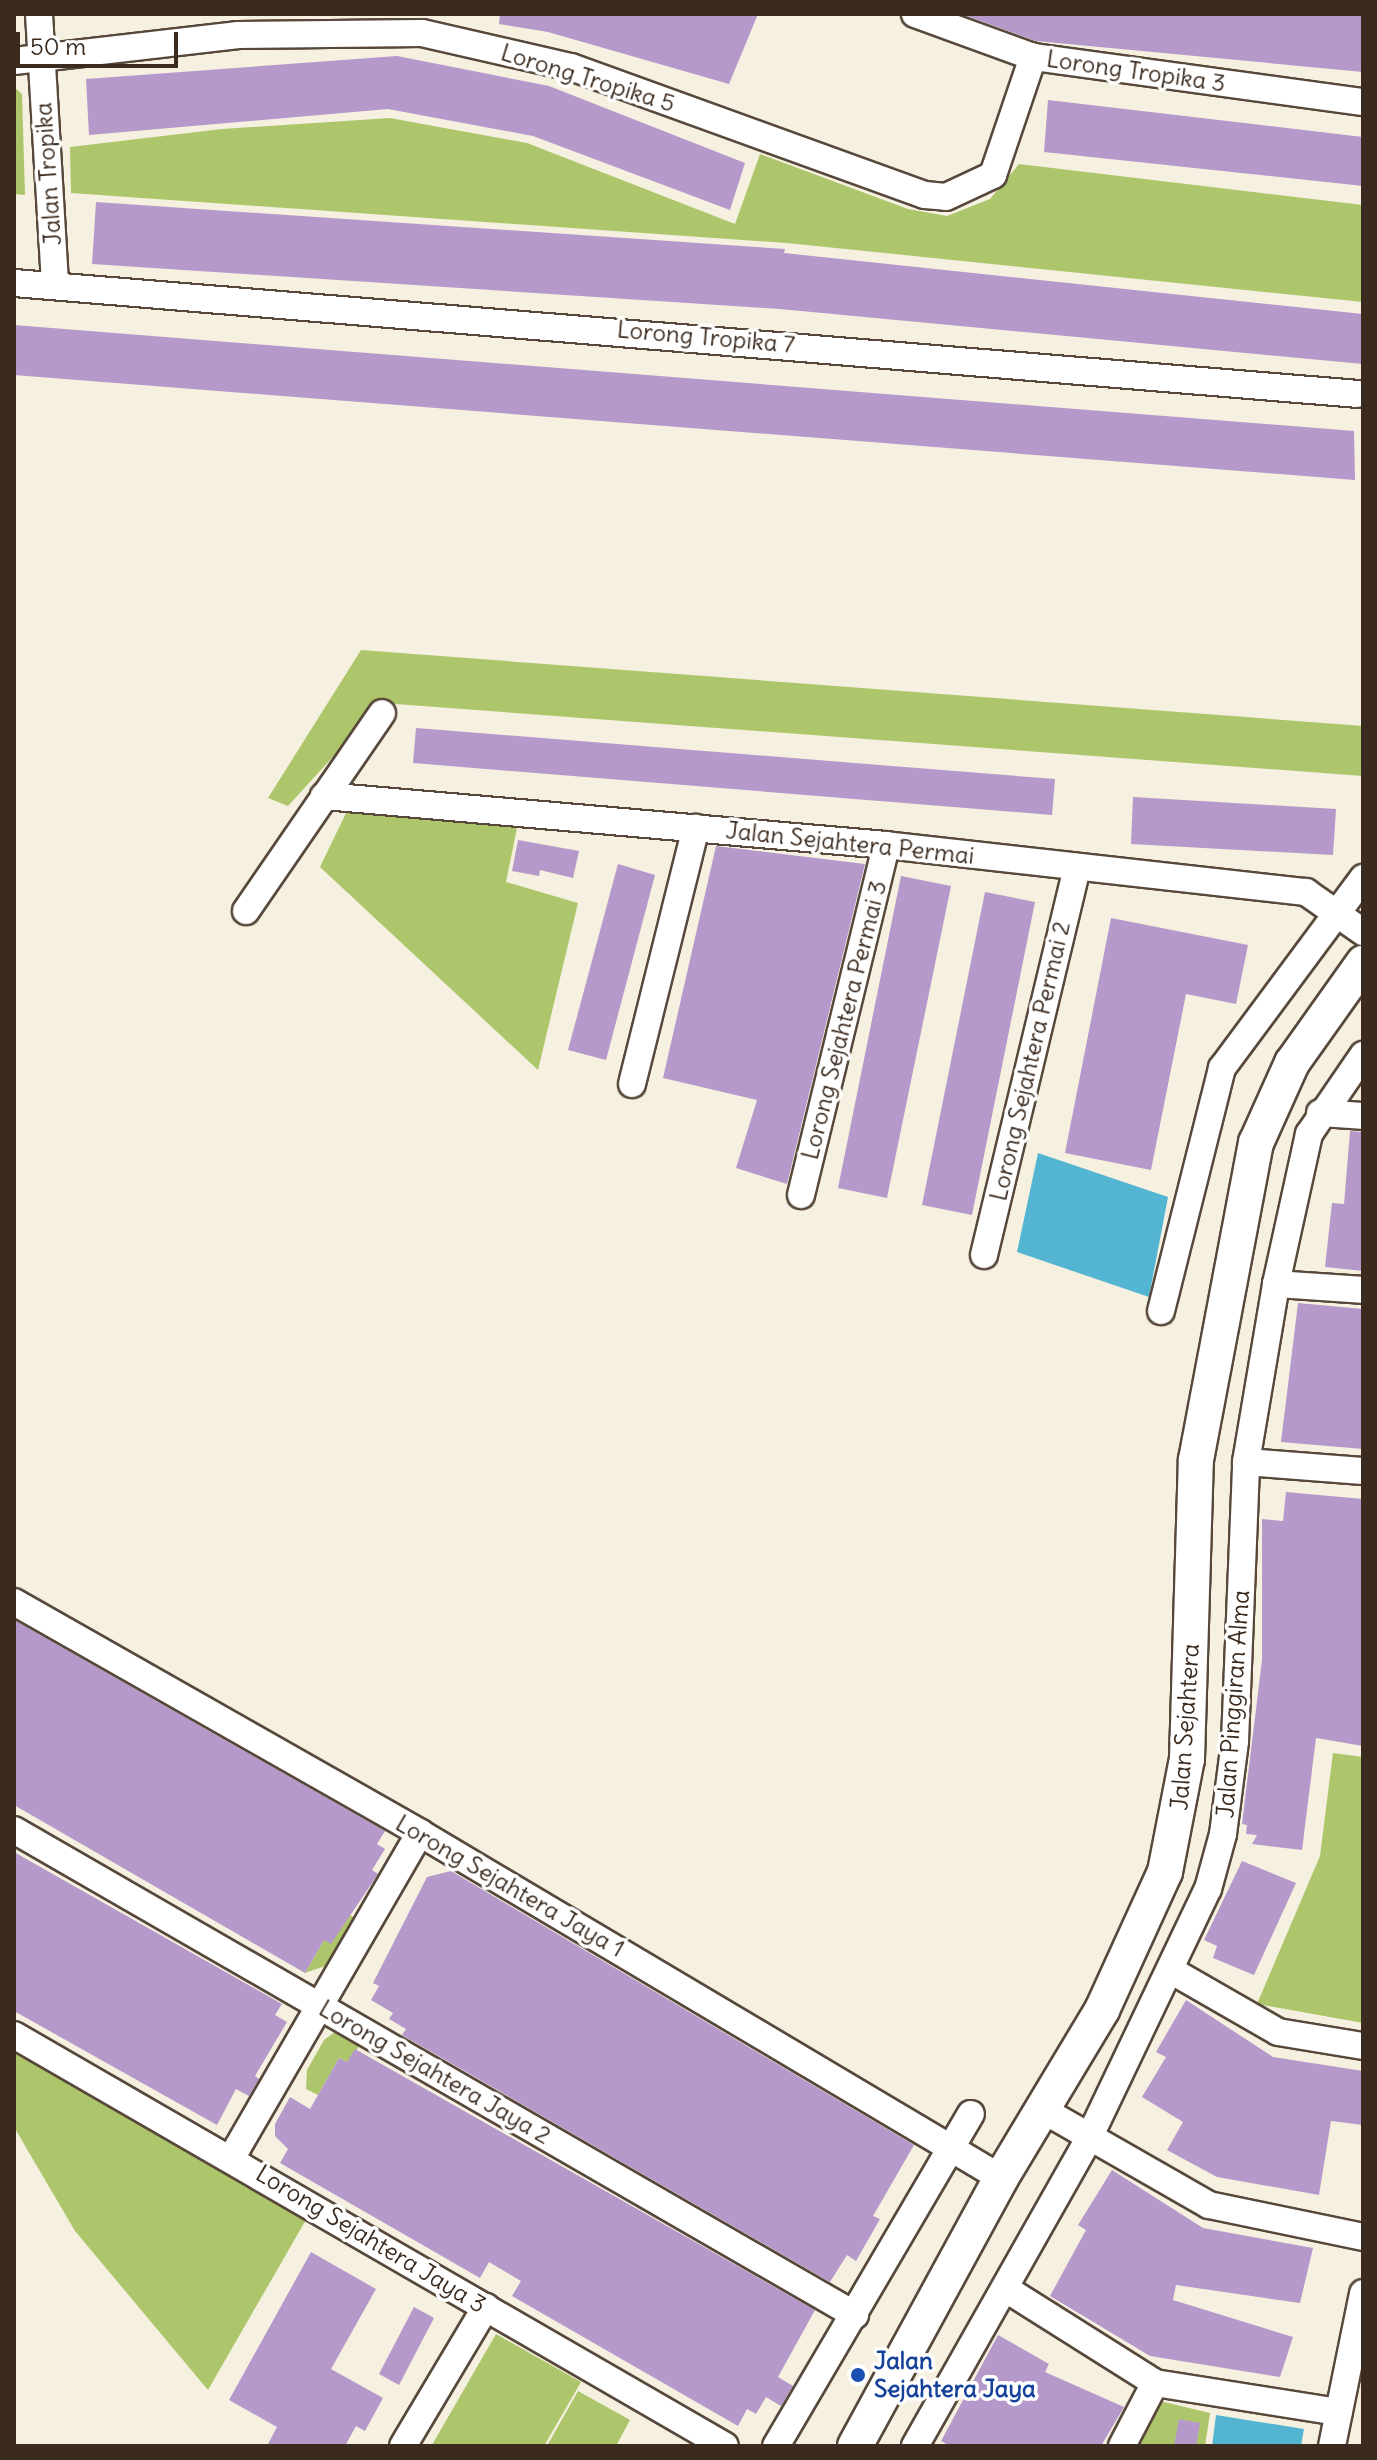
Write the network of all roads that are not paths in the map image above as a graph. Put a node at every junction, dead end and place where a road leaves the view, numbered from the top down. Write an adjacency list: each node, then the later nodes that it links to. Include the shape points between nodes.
1 (39, 14): 3 (street, Jalan Tropika)
2 (915, 14): 4 (street, Lorong Tropika 3)
3 (41, 57): 4 (street, Lorong Tropika 5, via 238,35 422,33 571,67 925,195 946,197 993,175); 5 (street, Lorong Tropika 5); 8 (street, Jalan Tropika)
4 (1033, 57): 6 (street, Lorong Tropika 3)
5 (14, 61)
6 (1363, 102)
7 (14, 283): 8 (street, Lorong Tropika 7)
8 (55, 285): 9 (street, Lorong Tropika 7)
9 (1357, 394)
10 (382, 713): 11 (street)
11 (324, 796): 12 (street, Jalan Sejahtera Permai); 16 (street)
12 (696, 828): 13 (street, Jalan Sejahtera Permai); 21 (street)
13 (886, 845): 14 (street, Jalan Sejahtera Permai); 24 (street, Lorong Sejahtera Permai 3)
14 (1077, 867): 17 (street, Jalan Sejahtera Permai, via 1306,892); 25 (street, Lorong Sejahtera Permai 2)
15 (1363, 878): 17 (street)
16 (246, 911)
17 (1336, 914): 18 (street, Jalan Sejahtera Permai); 28 (street, via 1222,1068)
18 (1363, 932)
19 (1363, 963): 38 (main road, Jalan Sejahtera, via 1292,1063 1256,1143 1196,1460 1193,1641 1179,1818 1165,1872 1127,1960)
20 (1363, 1055): 22 (street, Jalan Pinggiran Alma)
21 (632, 1084)
22 (1320, 1113): 23 (street); 26 (street, Jalan Pinggiran Alma, via 1293,1194)
23 (1363, 1116)
24 (801, 1195)
25 (984, 1255)
26 (1276, 1284): 27 (street); 29 (street, Jalan Pinggiran Alma)
27 (1363, 1290)
28 (1161, 1311)
29 (1246, 1462): 30 (street); 34 (street, Jalan Pinggiran Alma, via 1240,1670 1223,1834 1208,1889)
30 (1363, 1471)
31 (14, 1602): 33 (street, Lorong Sejahtera Jaya 1)
32 (14, 1830): 35 (street, Lorong Sejahtera Jaya 2)
33 (420, 1833): 35 (street); 41 (street, Lorong Sejahtera Jaya 1)
34 (1172, 1971): 37 (street, via 1278,2032); 40 (street, Jalan Pinggiran Alma)
35 (320, 2005): 42 (street); 48 (street, Lorong Sejahtera Jaya 2)
36 (14, 2035): 42 (street, Lorong Sejahtera Jaya 3)
37 (1363, 2046)
38 (1043, 2110): 40 (street); 43 (main road, Jalan Sejahtera)
39 (971, 2114): 41 (street)
40 (1089, 2138): 44 (street, via 1209,2205); 45 (street, Jalan Pinggiran Alma)
41 (952, 2148): 43 (street, Lorong Sejahtera Jaya 1); 48 (street)
42 (232, 2157): 47 (street, Lorong Sejahtera Jaya 3)
43 (1001, 2178): 54 (main road, Jalan Sejahtera)
44 (1363, 2237)
45 (1006, 2289): 49 (street); 55 (street, Jalan Pinggiran Alma)
46 (1363, 2293): 50 (street)
47 (486, 2307): 52 (street); 53 (street, Lorong Sejahtera Jaya 3)
48 (855, 2315): 51 (street)
49 (1155, 2383): 50 (street); 56 (street)
50 (1339, 2412): 57 (street)
51 (779, 2443)
52 (403, 2446)
53 (725, 2446)
54 (855, 2446)
55 (915, 2446)
56 (1122, 2446)
57 (1332, 2446)

